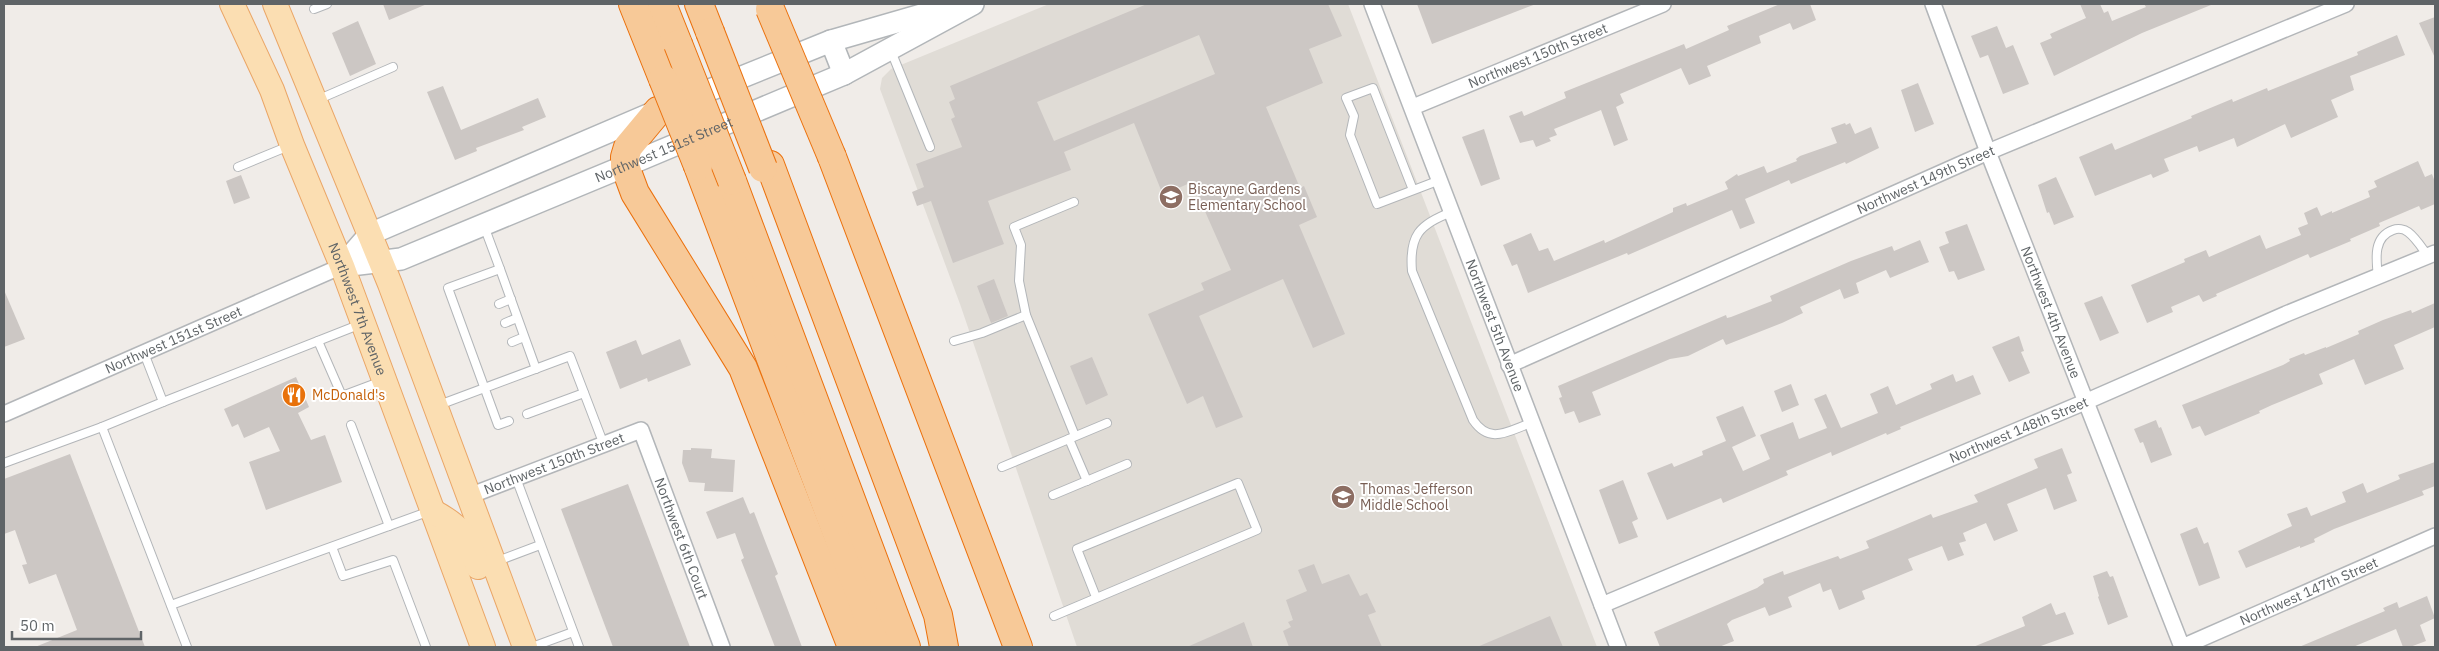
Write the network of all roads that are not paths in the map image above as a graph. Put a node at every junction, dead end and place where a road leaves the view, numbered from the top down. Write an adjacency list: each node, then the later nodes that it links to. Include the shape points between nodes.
1 (232, 4): 24 (main road, Northwest 7th Avenue, via 272,90)
2 (275, 4): 21 (main road)
3 (327, 4): 15 (lane)
4 (633, 4): 95 (highway, bridge, via 698,166)
5 (662, 4): 96 (highway, bridge, via 732,181)
6 (699, 4): 16 (highway)
7 (707, 4): 16 (highway)
8 (959, 4): 17 (street, Northwest 151st Street)
9 (973, 4): 18 (street, Northwest 151st Street)
10 (1372, 4): 22 (street, Northwest 5th Avenue)
11 (1663, 4): 22 (street, Northwest 150th Street)
12 (1933, 4): 26 (street, Northwest 4th Avenue)
13 (2346, 4): 26 (street, Northwest 149th Street)
14 (769, 7): 98 (highway, bridge, via 832,157)
15 (314, 10)
16 (714, 31): 97 (highway, bridge)
17 (831, 41): 20 (street); 23 (street, Northwest 151st Street)
18 (891, 49): 20 (street, Northwest 151st Street); 25 (lane)
19 (393, 67): 21 (lane)
20 (844, 74): 27 (street, Northwest 151st Street)
21 (315, 100): 34 (main road)
22 (1413, 107): 29 (street, Northwest 5th Avenue)
23 (658, 111): 27 (highway, via 628,147); 34 (street, Northwest 151st Street)
24 (292, 145): 28 (lane); 37 (main road, Northwest 7th Avenue)
25 (930, 147)
26 (1988, 152): 51 (street, Northwest 149th Street); 57 (street, Northwest 4th Avenue)
27 (625, 166): 33 (street, Northwest 151st Street); 94 (highway, via 635,192 743,368)
28 (238, 167)
29 (1440, 180): 30 (lane); 32 (street, Northwest 5th Avenue)
30 (1413, 190): 30 (lane, via 1377,204 1350,135 1354,116 1346,98 1373,88)
31 (1074, 202): 42 (lane, via 1014,227 1021,245 1019,281)
32 (1452, 212): 51 (street, Northwest 5th Avenue); 62 (lane, via 1434,218 1418,232 1410,252 1412,272 1479,428 1488,434 1499,435)
33 (484, 225): 36 (street, Northwest 151st Street, via 401,259); 38 (lane)
34 (370, 234): 36 (main road); 37 (street, Northwest 151st Street)
35 (2432, 255): 39 (street, Northwest 148th Street); 39 (lane, via 2407,231 2396,228 2379,240)
36 (381, 261): 37 (street, Northwest 151st Street); 58 (main road)
37 (342, 266): 44 (main road, Northwest 7th Avenue); 50 (street, Northwest 151st Street)
38 (500, 269): 40 (lane); 54 (lane, via 448,288 469,336)
39 (2378, 277): 57 (street, Northwest 148th Street)
40 (511, 300): 41 (lane); 43 (lane)
41 (499, 304)
42 (1026, 315): 47 (lane, via 982,334); 67 (lane)
43 (518, 318): 45 (lane); 46 (lane)
44 (363, 323): 48 (lane); 53 (main road, Northwest 7th Avenue)
45 (505, 323)
46 (524, 337): 49 (lane); 52 (lane)
47 (954, 340)
48 (318, 341): 53 (lane, via 342,396); 56 (lane)
49 (512, 342)
50 (144, 352): 56 (lane); 59 (street, Northwest 151st Street)
51 (1509, 365): 62 (street, Northwest 5th Avenue)
52 (536, 369): 54 (lane); 55 (lane, via 570,356)
53 (384, 380): 76 (main road, Northwest 7th Avenue)
54 (484, 388): 58 (lane); 61 (lane, via 498,425)
55 (584, 393): 60 (lane); 68 (lane)
56 (163, 402): 65 (lane)
57 (2085, 402): 84 (street, Northwest 148th Street); 100 (street, Northwest 4th Avenue)
58 (435, 407): 75 (main road)
59 (4, 414)
60 (527, 414)
61 (509, 421)
62 (1531, 422): 84 (street, Northwest 5th Avenue)
63 (1107, 423): 67 (lane)
64 (352, 425): 77 (lane)
65 (102, 427): 69 (lane); 83 (lane)
66 (641, 430): 68 (street, Northwest 150th Street); 93 (street, Northwest 6th Court)
67 (1072, 437): 71 (lane); 73 (lane)
68 (604, 444): 72 (street, Northwest 150th Street)
69 (4, 463)
70 (1127, 464): 73 (lane)
71 (1002, 467)
72 (516, 478): 75 (street, Northwest 150th Street); 79 (lane)
73 (1087, 481): 74 (lane)
74 (1053, 495)
75 (469, 496): 81 (main road)
76 (432, 510): 77 (lane); 89 (main road, Northwest 7th Avenue); 90 (main road, via 455,523 469,541 500,626)
77 (389, 526): 80 (lane)
78 (2435, 536): 100 (street, Northwest 147th Street)
79 (540, 545): 81 (lane); 86 (lane)
80 (332, 547): 83 (lane); 88 (lane, via 343,576 393,560)
81 (493, 562): 90 (main road)
82 (1096, 597): 82 (lane, via 1257,530 1238,483 1077,549); 85 (lane)
83 (171, 605): 87 (lane)
84 (1602, 605): 99 (street, Northwest 5th Avenue)
85 (1054, 616)
86 (573, 632): 91 (lane); 92 (lane)
87 (187, 647)
88 (426, 647)
89 (483, 647)
90 (524, 647)
91 (532, 647)
92 (579, 647)
93 (722, 647)
94 (852, 647)
95 (880, 647)
96 (906, 647)
97 (944, 647)
98 (1018, 647)
99 (1618, 647)
100 (2182, 647)

